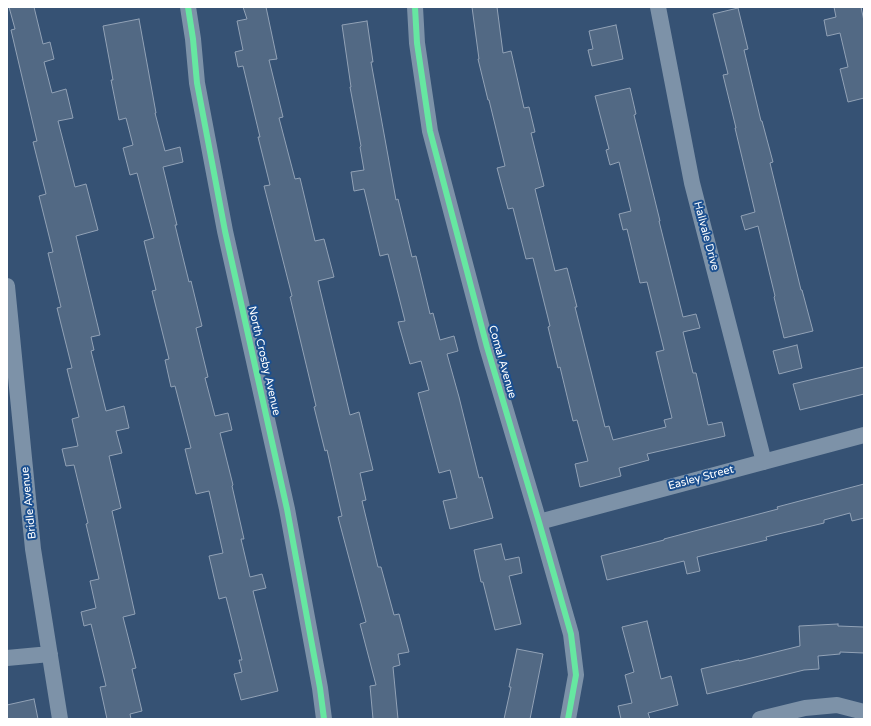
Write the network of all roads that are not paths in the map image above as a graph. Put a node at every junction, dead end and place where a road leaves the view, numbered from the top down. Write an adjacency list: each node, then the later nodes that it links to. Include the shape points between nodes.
1 (188, 7): 12 (street, North Crosby Avenue, via 196,83 225,231 288,509)
2 (415, 7): 7 (street, Comal Avenue, via 417,43 430,131 487,346)
3 (658, 7): 6 (street, Hallvale Drive, via 692,183)
4 (7, 286): 8 (street, Bridle Avenue, via 33,549)
5 (864, 435): 6 (street, Easley Street)
6 (764, 462): 7 (street, Easley Street)
7 (539, 522): 13 (street, Comal Avenue, via 571,634 576,675)
8 (50, 654): 9 (street); 11 (street, Bridle Avenue)
9 (7, 658)
10 (864, 712): 14 (street, via 837,705 805,708)
11 (60, 719)
12 (324, 719)
13 (568, 719)
14 (760, 719)

